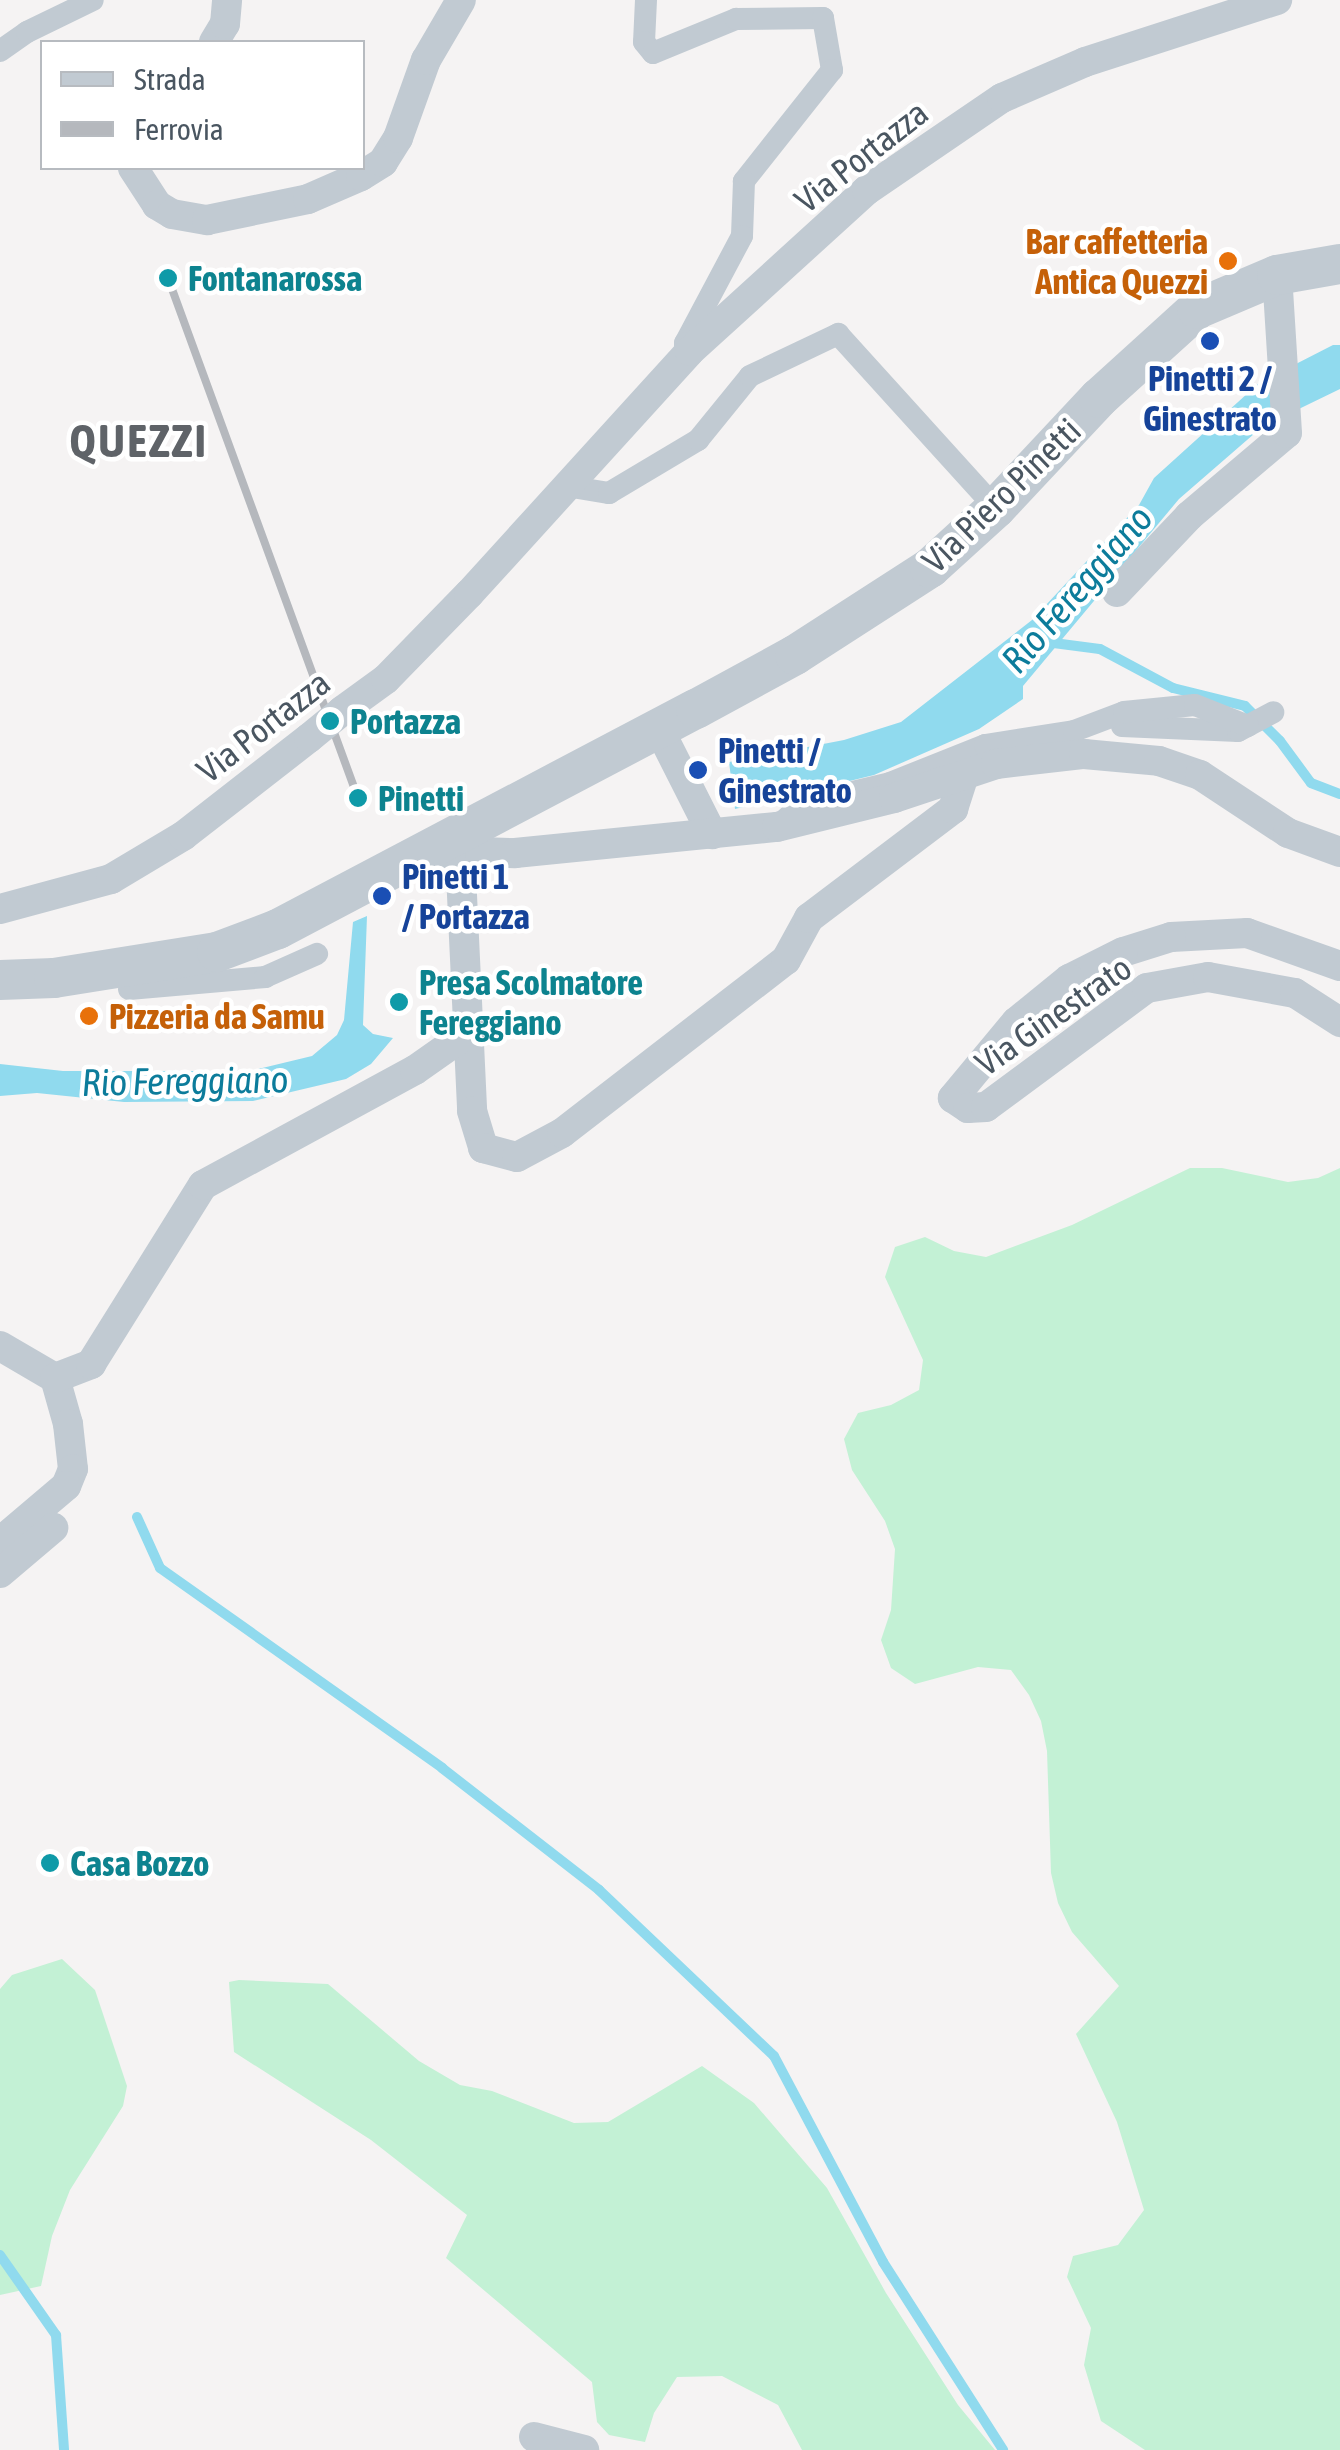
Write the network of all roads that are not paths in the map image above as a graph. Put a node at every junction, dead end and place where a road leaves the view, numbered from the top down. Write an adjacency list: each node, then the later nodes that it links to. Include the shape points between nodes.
1 (93, 0): 7 (street)
2 (227, 0): 6 (street)
3 (461, 0): 8 (street, via 426,60 398,138 383,162 362,176 308,199 207,220 157,206)
4 (646, 0): 11 (street, via 644,42 653,53 736,19 822,18 832,70 744,181 742,236 684,343)
5 (1277, 0): 11 (street, Via Portazza, via 1086,62 1002,98 867,190)
6 (215, 40)
7 (0, 51)
8 (134, 170)
9 (1340, 264): 10 (street, Via Piero Pinetti)
10 (1277, 275): 13 (street, Via Piero Pinetti, via 1197,310 1099,398); 14 (street, via 1287,433 1189,516)
11 (685, 356): 12 (street, Via Portazza)
12 (566, 486): 13 (street, via 609,493 698,440 750,376 838,334); 24 (street, Via Portazza, bridge, via 400,664 183,836 111,879)
13 (996, 508): 17 (street, Via Piero Pinetti, via 897,590)
14 (1117, 592)
15 (1273, 712): 16 (street)
16 (1248, 726): 18 (street, via 1129,725 1093,738); 20 (street, via 1195,705 1124,712 1074,730 985,745 890,782 802,804)
17 (659, 729): 21 (street); 22 (street, Via Piero Pinetti)
18 (1084, 754): 19 (street, via 996,764); 23 (street, via 1159,761 1200,775 1288,834)
19 (964, 776): 20 (street); 30 (street, via 952,808 809,918 786,960 562,1133 517,1157 483,1148 472,1110)
20 (777, 827): 21 (street)
21 (712, 834): 22 (street, via 515,853)
22 (438, 842): 27 (street, Via Piero Pinetti, via 278,929 217,952); 30 (street, via 460,874)
23 (1340, 852)
24 (0, 909)
25 (316, 954): 28 (street, via 265,977)
26 (1340, 966): 29 (street, Via Ginestrato, via 1247,933 1171,938 1123,952 1069,980 1016,1022 952,1098 968,1108 986,1107 1147,988 1208,977 1295,993)
27 (0, 980)
28 (130, 990)
29 (1340, 1022)
30 (472, 1030): 32 (street, via 415,1070 203,1185 91,1364)
31 (0, 1346): 32 (street)
32 (55, 1378): 34 (street, via 73,1468 66,1486)
33 (52, 1528): 35 (street)
34 (0, 1542)
35 (0, 1573)
36 (534, 2437): 37 (street)
37 (584, 2450)

